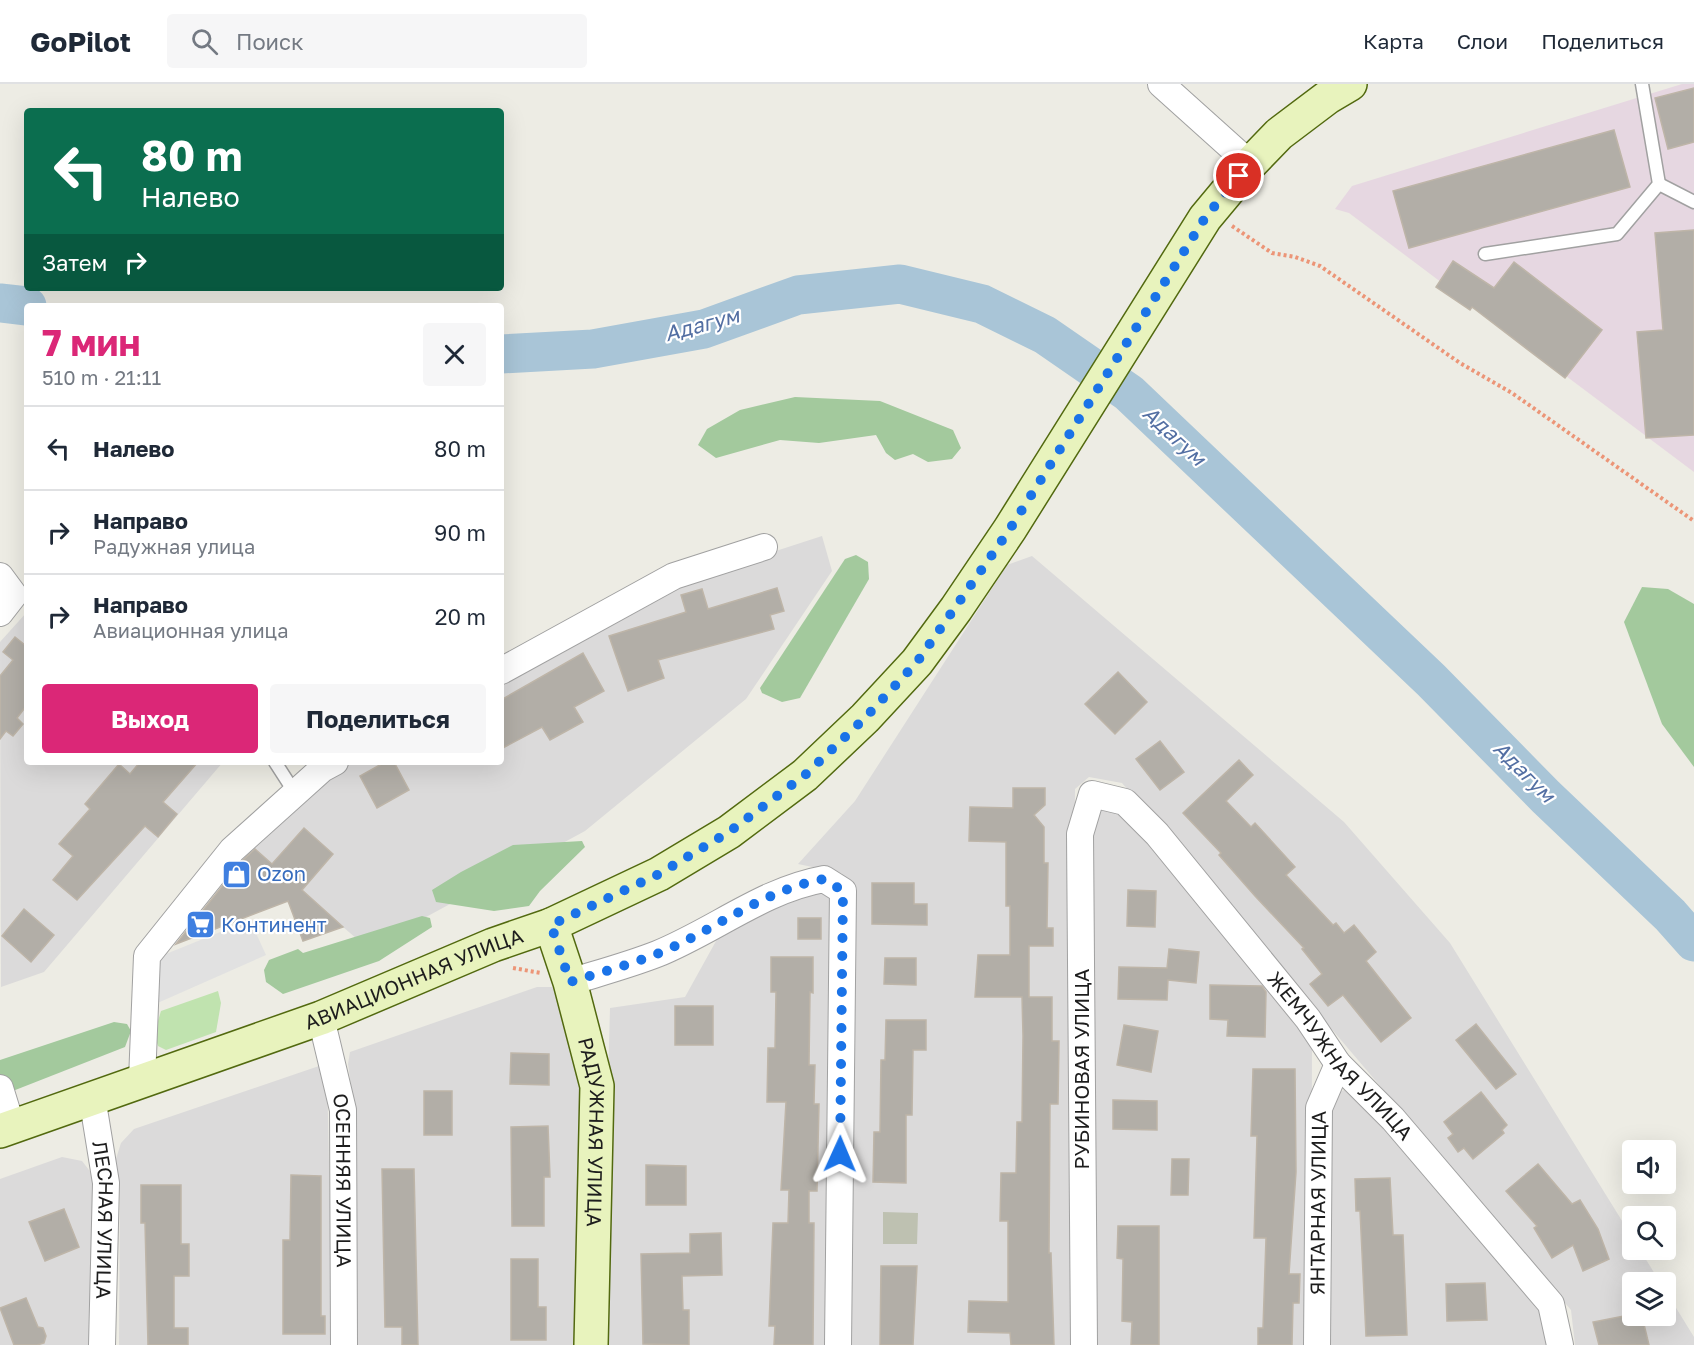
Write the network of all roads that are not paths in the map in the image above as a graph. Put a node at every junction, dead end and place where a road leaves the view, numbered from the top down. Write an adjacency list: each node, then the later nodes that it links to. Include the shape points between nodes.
1 (1161, 84): 4 (street)
2 (1350, 84): 4 (main road, АВИАЦИОННАЯ УЛИЦА, via 1279,134)
3 (1642, 84): 5 (lane)
4 (1250, 164): 14 (main road, АВИАЦИОННАЯ УЛИЦА, via 1010,529 917,662 805,775 729,832 659,874)
5 (1659, 184): 6 (lane); 7 (lane, via 1617,234)
6 (1694, 202)
7 (1485, 254)
8 (764, 547): 9 (street, via 674,576)
9 (504, 669)
10 (277, 765): 12 (lane)
11 (329, 765): 12 (street)
12 (295, 793): 18 (street, via 232,850 147,956)
13 (1092, 794): 17 (street, ЖЕМЧУЖНАЯ УЛИЦА, via 1125,802 1157,834 1308,1019); 26 (street, РУБИНОВАЯ УЛИЦА, via 1080,834)
14 (551, 925): 15 (main road, РАДУЖНАЯ УЛИЦА); 16 (main road, АВИАЦИОННАЯ УЛИЦА, via 493,945)
15 (555, 977): 24 (main road, РАДУЖНАЯ УЛИЦА, via 597,1086); 25 (street, via 658,954 799,884 824,879 843,891)
16 (321, 1018): 18 (main road, АВИАЦИОННАЯ УЛИЦА); 23 (street, ОСЕННЯЯ УЛИЦА, via 343,1110)
17 (1338, 1064): 27 (street, ЯНТАРНАЯ УЛИЦА, via 1319,1108); 28 (street, ЖЕМЧУЖНАЯ УЛИЦА, via 1393,1119 1551,1304)
18 (142, 1080): 20 (main road, АВИАЦИОННАЯ УЛИЦА)
19 (0, 1088): 21 (street)
20 (92, 1097): 21 (main road, АВИАЦИОННАЯ УЛИЦА); 22 (street, ЛЕСНАЯ УЛИЦА, via 106,1183)
21 (6, 1129)
22 (102, 1345)
23 (344, 1345)
24 (591, 1345)
25 (838, 1345)
26 (1083, 1345)
27 (1317, 1345)
28 (1560, 1345)

